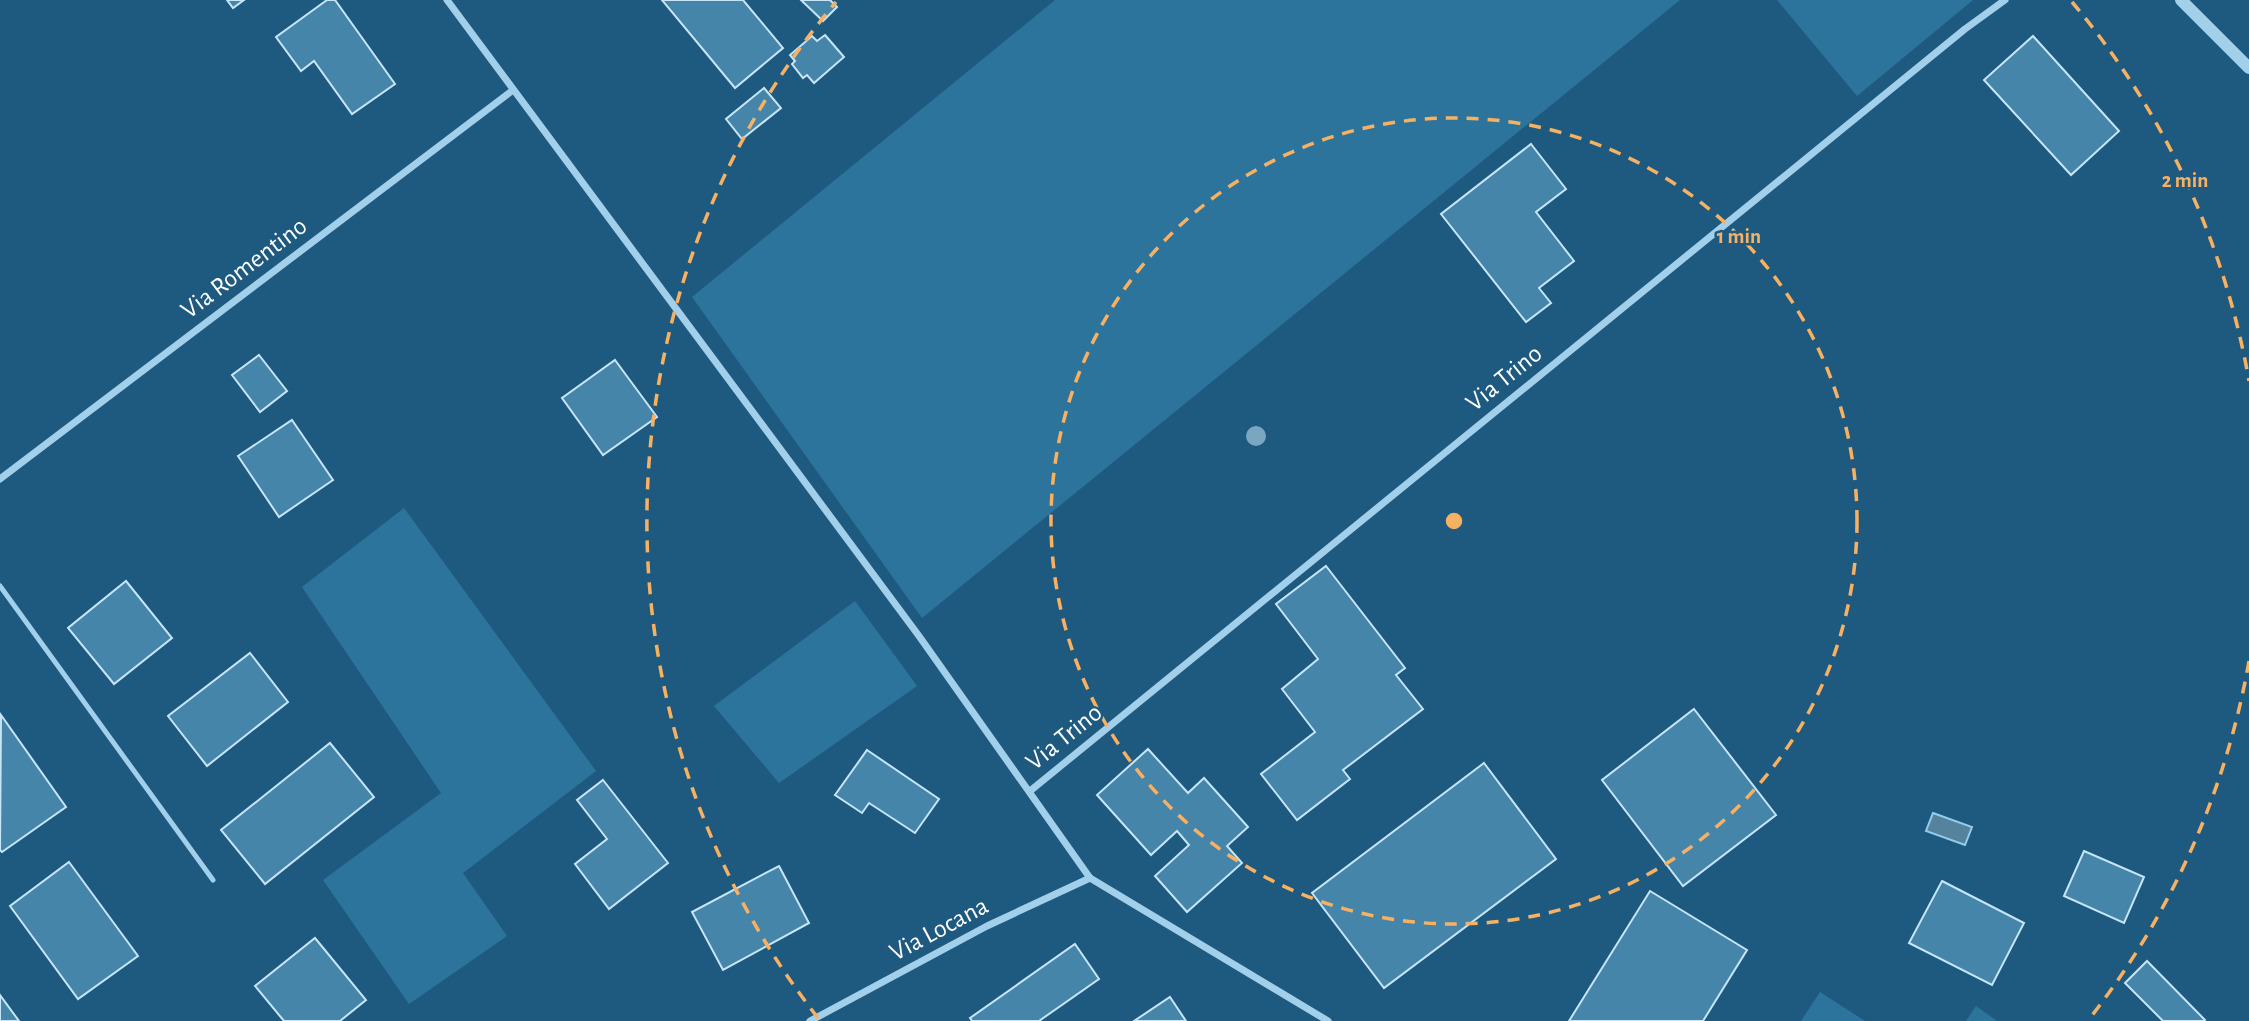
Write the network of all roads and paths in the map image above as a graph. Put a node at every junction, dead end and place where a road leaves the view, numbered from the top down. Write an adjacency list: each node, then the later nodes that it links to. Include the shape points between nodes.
1 (447, 0): 5 (street)
2 (2005, 0): 8 (street, Via Trino)
3 (2181, 0): 4 (street)
4 (2249, 68)
5 (513, 90): 6 (street, Via Romentino); 8 (street)
6 (0, 479)
7 (0, 586): 10 (lane)
8 (1030, 791): 9 (street)
9 (1090, 877): 11 (street, Via Locana, via 987,926); 12 (street)
10 (214, 880)
11 (810, 1021)
12 (1328, 1021)

